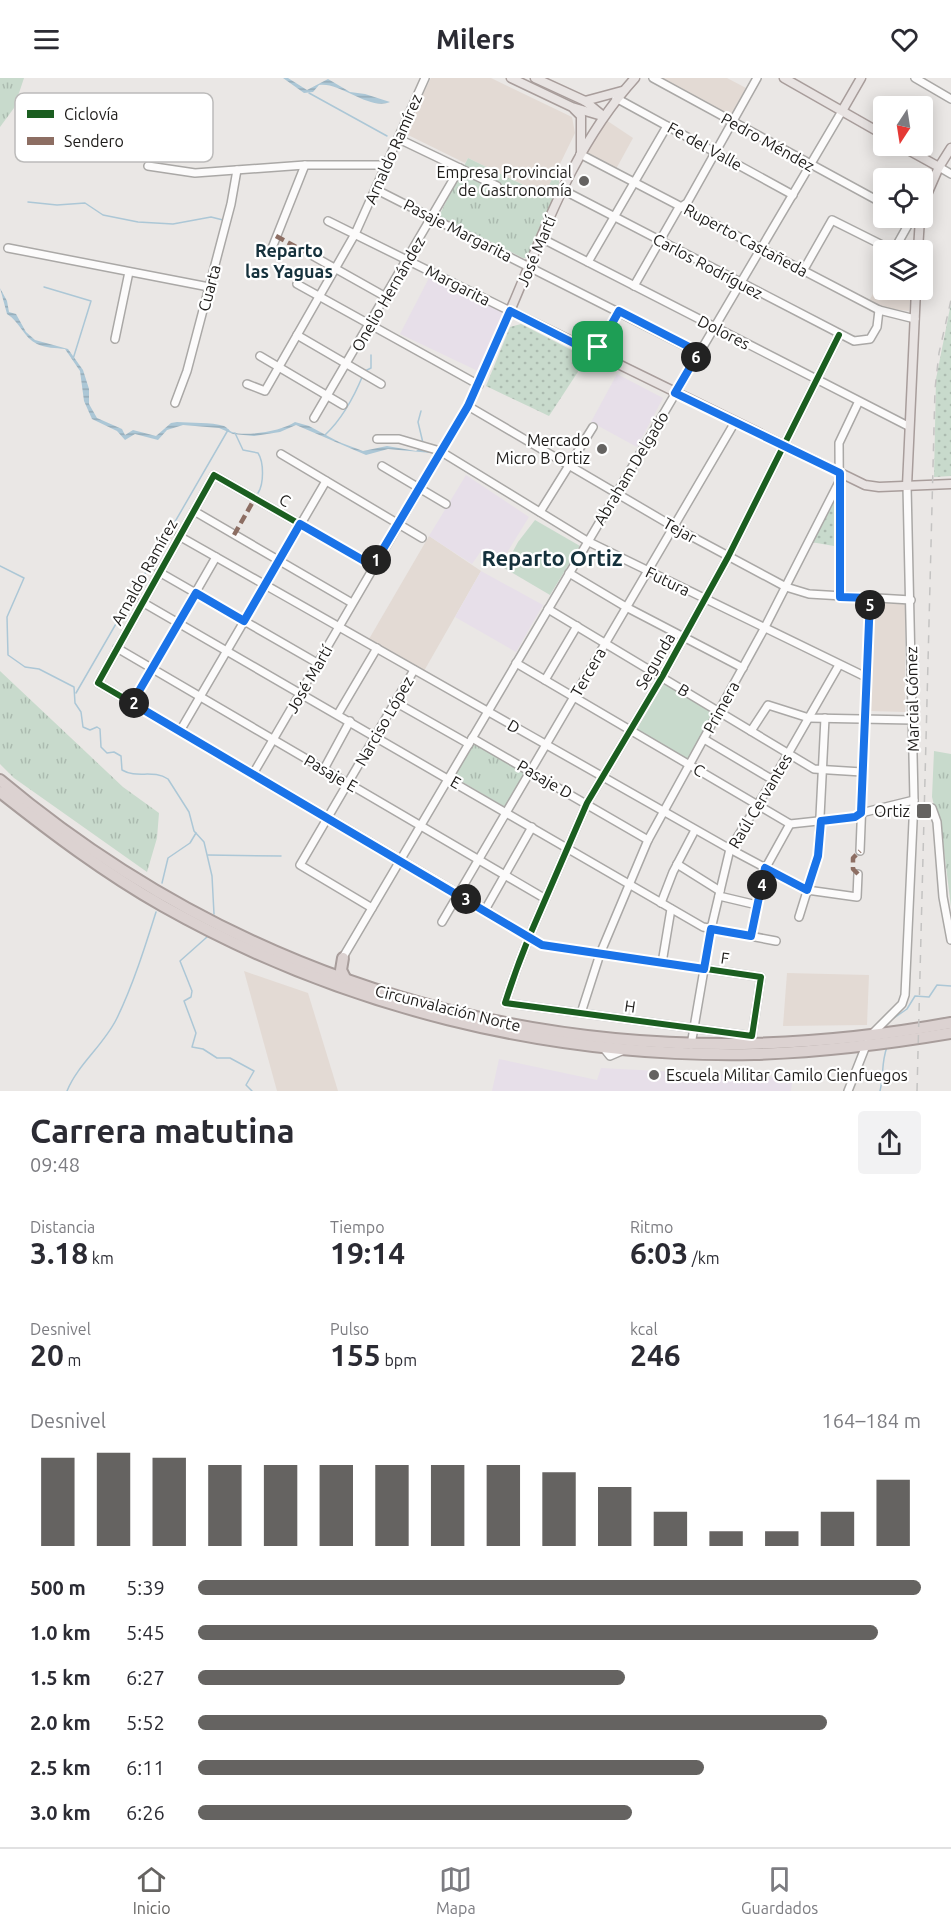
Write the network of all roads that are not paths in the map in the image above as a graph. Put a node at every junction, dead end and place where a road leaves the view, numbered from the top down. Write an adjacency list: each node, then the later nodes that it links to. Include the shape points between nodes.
1 (425, 78): 21 (street, Arnaldo Ramírez)
2 (511, 78): 10 (main road)
3 (535, 78): 10 (street); 14 (main road)
4 (634, 78): 11 (main road, José Martí)
5 (653, 78): 18 (street, Pedro Méndez)
6 (757, 78): 18 (street)
7 (784, 78): 16 (main road)
8 (861, 78): 16 (main road, Abraham Delgado)
9 (915, 78): 13 (street)
10 (530, 87): 15 (main road)
11 (624, 90): 12 (main road, José Martí); 14 (main road)
12 (616, 98): 17 (main road, José Martí); 19 (street, Fe del Valle)
13 (951, 99)
14 (585, 101): 17 (main road)
15 (572, 107): 17 (main road); 24 (main road, via 581,116)
16 (842, 111): 20 (main road); 28 (street, Abraham Delgado)
17 (602, 116): 24 (main road, José Martí)
18 (732, 122): 23 (street); 28 (street, Pedro Méndez)
19 (667, 126): 23 (street, Fe del Valle); 35 (street)
20 (873, 129)
21 (399, 139): 27 (street, Arnaldo Ramírez); 31 (street)
22 (951, 148): 30 (main road)
23 (716, 153): 39 (street, Fe del Valle); 41 (street)
24 (580, 154): 35 (street, Ruperto Castañeda); 38 (main road, José Martí)
25 (920, 156): 30 (main road)
26 (305, 165): 27 (street); 32 (street); 50 (street)
27 (387, 165): 37 (street, Arnaldo Ramírez)
28 (810, 165): 39 (street, Abraham Delgado); 40 (street, Pedro Méndez)
29 (148, 166): 32 (street, via 195,173)
30 (939, 167): 33 (street); 34 (main road)
31 (460, 168): 36 (street); 43 (street, Onelio Hernández)
32 (237, 170): 62 (street, Cuarta)
33 (951, 174)
34 (933, 181)
35 (634, 182): 41 (street, Ruperto Castañeda); 42 (street)
36 (496, 186)
37 (377, 189): 43 (street, Pasaje Margarita); 45 (street, Arnaldo Ramírez)
38 (563, 190): 42 (street, Carlos Rodríguez); 46 (main road, José Martí)
39 (793, 195): 51 (street, Abraham Delgado)
40 (873, 198)
41 (683, 207): 47 (street); 51 (street, Ruperto Castañeda)
42 (615, 216): 47 (street, Carlos Rodríguez); 54 (street)
43 (432, 217): 53 (street, Onelio Hernández); 55 (street, Pasaje Margarita)
44 (328, 221): 45 (street, Margarita)
45 (355, 234): 53 (street, Margarita); 56 (street, Arnaldo Ramírez)
46 (541, 238): 54 (street, Dolores); 55 (main road, José Martí)
47 (660, 240): 59 (street, Carlos Rodríguez); 61 (street)
48 (873, 240): 57 (street, via 832,220)
49 (8, 248): 58 (street)
50 (272, 248)
51 (761, 248): 57 (street, Ruperto Castañeda); 59 (street, Abraham Delgado)
52 (313, 256): 56 (street)
53 (408, 260): 64 (street, Onelio Hernández); 67 (street, Margarita)
54 (588, 262): 61 (street, Dolores)
55 (529, 266): 67 (main road, José Martí); 68 (street, Pasaje Margarita)
56 (335, 269): 63 (street, Arnaldo Ramírez); 64 (street)
57 (803, 271): 66 (street, Ruperto Castañeda)
58 (129, 272): 62 (street); 74 (street)
59 (740, 283): 71 (street, Abraham Delgado); 73 (street, Carlos Rodríguez)
60 (297, 284): 63 (street)
61 (634, 286): 71 (street, Dolores)
62 (209, 287): 86 (street, Cuarta, via 184,383)
63 (319, 297): 70 (street); 72 (street, Arnaldo Ramírez)
64 (386, 297): 70 (street, Onelio Hernández)
65 (916, 300): 69 (main road, Marcial Gómez)
66 (879, 310): 69 (street, Ruperto Castañeda); 73 (street, Carlos Rodríguez, via 874,333 865,341)
67 (510, 311): 76 (main road, Margarita); 83 (street, José Martí)
68 (619, 311): 75 (street, Pasaje Margarita); 76 (street)
69 (915, 319): 92 (main road, Marcial Gómez)
70 (369, 326): 78 (street, Onelio Hernández); 83 (street)
71 (714, 327): 75 (street, Abraham Delgado); 80 (street, Dolores)
72 (297, 335): 78 (street); 79 (street, Arnaldo Ramírez)
73 (839, 335): 80 (street, Segunda)
74 (115, 339)
75 (699, 352): 84 (street, Abraham Delgado)
76 (595, 354): 84 (main road, Margarita)
77 (260, 356): 79 (street)
78 (346, 364): 82 (street); 85 (street, Onelio Hernández)
79 (278, 368): 81 (street, Arnaldo Ramírez, via 265,391); 85 (street)
80 (816, 380): 87 (street, Dolores); 95 (street, Segunda)
81 (247, 384)
82 (381, 384)
83 (478, 385): 89 (street, José Martí)
84 (675, 393): 91 (main road, Margarita); 106 (street, Abraham Delgado)
85 (328, 396): 88 (street); 90 (street, Onelio Hernández)
86 (175, 403)
87 (858, 403): 92 (street, Dolores); 101 (street, Primera, via 839,443)
88 (343, 405)
89 (468, 406): 96 (street, José Martí); 99 (street, Tejar)
90 (314, 418)
91 (735, 422): 95 (main road, Margarita); 112 (street, Tercera)
92 (908, 426): 104 (main road, Marcial Gómez)
93 (593, 427): 99 (street)
94 (377, 439): 96 (street, Futura, via 399,439)
95 (783, 445): 101 (main road, Margarita); 117 (street, Segunda)
96 (440, 451): 105 (street, José Martí); 109 (street, Futura)
97 (281, 454): 102 (street)
98 (382, 465): 105 (street)
99 (568, 466): 106 (street, Tejar); 109 (street)
100 (214, 475): 108 (street, Arnaldo Ramírez); 110 (street, C)
101 (839, 478): 104 (main road, Margarita, via 870,487); 124 (street, Primera); 126 (street)
102 (326, 481): 110 (street); 111 (street)
103 (951, 484): 104 (main road, Margarita)
104 (907, 486): 129 (street, Marcial Gómez)
105 (419, 487): 107 (street); 111 (street, José Martí)
106 (616, 493): 112 (street, Tejar); 115 (street, Abraham Delgado)
107 (446, 504)
108 (194, 511): 113 (street, Arnaldo Ramírez); 118 (street)
109 (540, 512): 115 (street, Futura)
110 (300, 524): 118 (street); 119 (street, C)
111 (397, 524): 114 (street); 119 (street, José Martí)
112 (674, 527): 117 (street, Tejar); 120 (street, Tercera)
113 (179, 536): 116 (street, D); 121 (street, Arnaldo Ramírez)
114 (422, 538)
115 (587, 541): 120 (street, Futura); 122 (street, Abraham Delgado)
116 (216, 557): 123 (street, D); 125 (street)
117 (728, 557): 124 (street, Tejar); 128 (street, Segunda)
118 (279, 561): 123 (street); 131 (street)
119 (373, 566): 131 (street, José Martí)
120 (648, 571): 128 (street, Futura); 132 (street, Tercera)
121 (159, 572): 125 (street); 130 (street, Arnaldo Ramírez)
122 (569, 573): 132 (street); 133 (street, Abraham Delgado)
123 (265, 585): 134 (street); 137 (street, D)
124 (786, 587): 126 (street, Tejar); 138 (street, Primera)
125 (196, 593): 134 (street); 135 (street)
126 (840, 597): 127 (street, Tejar)
127 (870, 598): 129 (street, Tejar); 151 (street)
128 (705, 599): 138 (street, Futura); 139 (street, Segunda)
129 (911, 600): 165 (street, Marcial Gómez)
130 (142, 602): 135 (street, E); 141 (street, Arnaldo Ramírez)
131 (352, 603): 137 (street, José Martí)
132 (626, 607): 139 (street); 140 (street, Tercera)
133 (548, 609): 136 (street, B); 144 (street, Abraham Delgado)
134 (244, 621): 143 (street); 145 (street)
135 (178, 623): 143 (street, E); 147 (street)
136 (577, 626): 140 (street, B); 152 (street)
137 (339, 627): 142 (street, D); 145 (street, José Martí)
138 (764, 629): 146 (street, Futura); 148 (street, Primera)
139 (685, 637): 148 (street); 150 (street, Segunda)
140 (605, 643): 150 (street, B); 156 (street, Tercera)
141 (117, 648): 147 (street, Pasaje E); 153 (street, Arnaldo Ramírez)
142 (377, 648): 149 (street, D); 161 (street)
143 (227, 650): 154 (street, E); 155 (street)
144 (516, 663): 152 (street, C); 159 (street, Abraham Delgado)
145 (319, 664): 154 (street, José Martí)
146 (838, 665): 151 (street, Futura); 162 (street, Raúl Cervantes)
147 (152, 668): 155 (street, Pasaje E); 158 (street)
148 (743, 668): 160 (street, Primera)
149 (414, 670): 157 (street, Narciso López); 159 (street, D)
150 (662, 677): 160 (street, B); 168 (street, Segunda)
151 (866, 677): 164 (street)
152 (546, 680): 156 (street, C)
153 (98, 682): 158 (street, F)
154 (301, 693): 161 (street, E); 172 (street, José Martí)
155 (200, 696): 167 (street); 172 (street, Pasaje E)
156 (574, 697): 168 (street, C); 174 (street, Tercera)
157 (395, 702): 170 (street, Narciso López); 173 (street, Pasaje D)
158 (132, 703): 167 (street, F)
159 (488, 711): 173 (street, Abraham Delgado); 174 (street, D)
160 (719, 712): 169 (street, B); 171 (street, Primera)
161 (338, 714): 166 (street, E)
162 (809, 718): 163 (street); 169 (street, via 768,705); 175 (street, Raúl Cervantes)
163 (825, 718): 164 (street); 179 (street)
164 (864, 719): 165 (street); 180 (street)
165 (913, 720): 187 (street, Marcial Gómez)
166 (350, 721): 170 (street, E); 177 (street)
167 (180, 730): 181 (street, F)
168 (630, 730): 176 (street, C); 182 (street, Segunda)
169 (751, 731): 175 (street, B)
170 (375, 736): 183 (street, E); 185 (street, Narciso López)
171 (704, 739): 176 (street, Primera); 184 (street)
172 (274, 740): 177 (street, Pasaje E); 181 (street, José Martí)
173 (471, 741): 178 (street, Pasaje D); 183 (street, Abraham Delgado)
174 (546, 744): 178 (street, Tercera); 182 (street, D)
175 (789, 754): 179 (street, B, via 814,770); 184 (street, Raúl Cervantes)
176 (690, 765): 189 (street, C); 192 (street, Primera)
177 (324, 769): 185 (street, Pasaje E)
178 (530, 771): 188 (street, Pasaje D); 191 (street, Tercera)
179 (824, 771): 180 (street); 195 (street)
180 (862, 772): 193 (street)
181 (253, 774): 194 (street, F)
182 (603, 777): 188 (street, Segunda); 192 (street, D)
183 (448, 778): 191 (street, E); 197 (street, Abraham Delgado)
184 (773, 780): 189 (street, Raúl Cervantes)
185 (348, 783): 194 (street, Narciso López); 197 (street, Pasaje E)
186 (0, 784): 231 (highway, Circunvalación Norte, via 164,897)
187 (914, 800): 193 (street); 239 (street, Marcial Gómez, via 906,995)
188 (587, 803): 200 (street, Pasaje D); 201 (street, Segunda)
189 (758, 806): 196 (street, C); 202 (street, Raúl Cervantes)
190 (932, 808): 224 (street)
191 (506, 812): 198 (street, E); 204 (street, Tercera)
192 (664, 812): 199 (street, D); 200 (street, Primera)
193 (861, 813): 195 (street); 203 (street)
194 (327, 818): 205 (street, F); 217 (street, Narciso López, via 300,865)
195 (821, 821): 196 (street); 211 (street, via 818,856)
196 (790, 824): 207 (street)
197 (421, 826): 204 (street, Pasaje E); 205 (street, Abraham Delgado)
198 (532, 827): 201 (street, E); 209 (street)
199 (695, 830): 202 (street, D); 206 (street)
200 (648, 840): 210 (street, Primera)
201 (566, 847): 210 (street, E); 214 (street, Segunda)
202 (730, 849): 207 (street, D); 212 (street, Raúl Cervantes)
203 (860, 851)
204 (478, 859): 209 (street, Pasaje E); 213 (street, Tercera)
205 (401, 860): 213 (street, F); 217 (street, Abraham Delgado)
206 (677, 864): 212 (street); 215 (street)
207 (765, 868): 211 (street, D); 216 (street)
208 (858, 874): 211 (street, D, via 857,897)
209 (504, 875): 214 (street, Pasaje E); 219 (street)
210 (629, 885): 215 (street, E); 227 (street, Primera)
211 (807, 890): 220 (street)
212 (719, 893): 216 (street); 222 (street, Raúl Cervantes)
213 (459, 894): 219 (street, F); 221 (street, Tercera)
214 (544, 898): 225 (street, Segunda)
215 (661, 903): 218 (street, E)
216 (757, 905): 223 (street)
217 (372, 908): 228 (street, Abraham Delgado)
218 (671, 909): 222 (street, E); 229 (street)
219 (485, 910): 225 (street, F)
220 (798, 917)
221 (442, 922)
222 (711, 929): 223 (street, E); 230 (street, Raúl Cervantes)
223 (751, 936): 226 (street, E)
224 (951, 939)
225 (528, 940): 227 (street, F); 233 (street, Segunda)
226 (777, 941)
227 (600, 954): 229 (street, F); 234 (street, Primera)
228 (343, 958): 231 (street, Abraham Delgado); 232 (highway, via 341,970)
229 (662, 963): 230 (street, F)
230 (704, 969): 236 (street, Raúl Cervantes); 238 (street, F, via 761,977)
231 (331, 978): 232 (highway, Circunvalación Norte); 240 (highway, Circunvalación Norte, via 390,1005 494,1031)
232 (345, 978): 240 (highway, Circunvalación Norte, via 393,997)
233 (505, 1003): 234 (street, H)
234 (580, 1013): 236 (street, H)
235 (951, 1023): 239 (highway, Circunvalación Norte)
236 (694, 1029): 238 (street, H); 242 (street, Raúl Cervantes)
237 (951, 1033): 239 (highway, Circunvalación Norte)
238 (752, 1036)
239 (868, 1041): 242 (highway, Circunvalación Norte); 243 (street, Marcial Gómez)
240 (600, 1043): 241 (highway, Circunvalación Norte); 241 (street, via 610,1056)
241 (629, 1046): 242 (highway, Circunvalación Norte)
242 (690, 1049)
243 (848, 1091)

